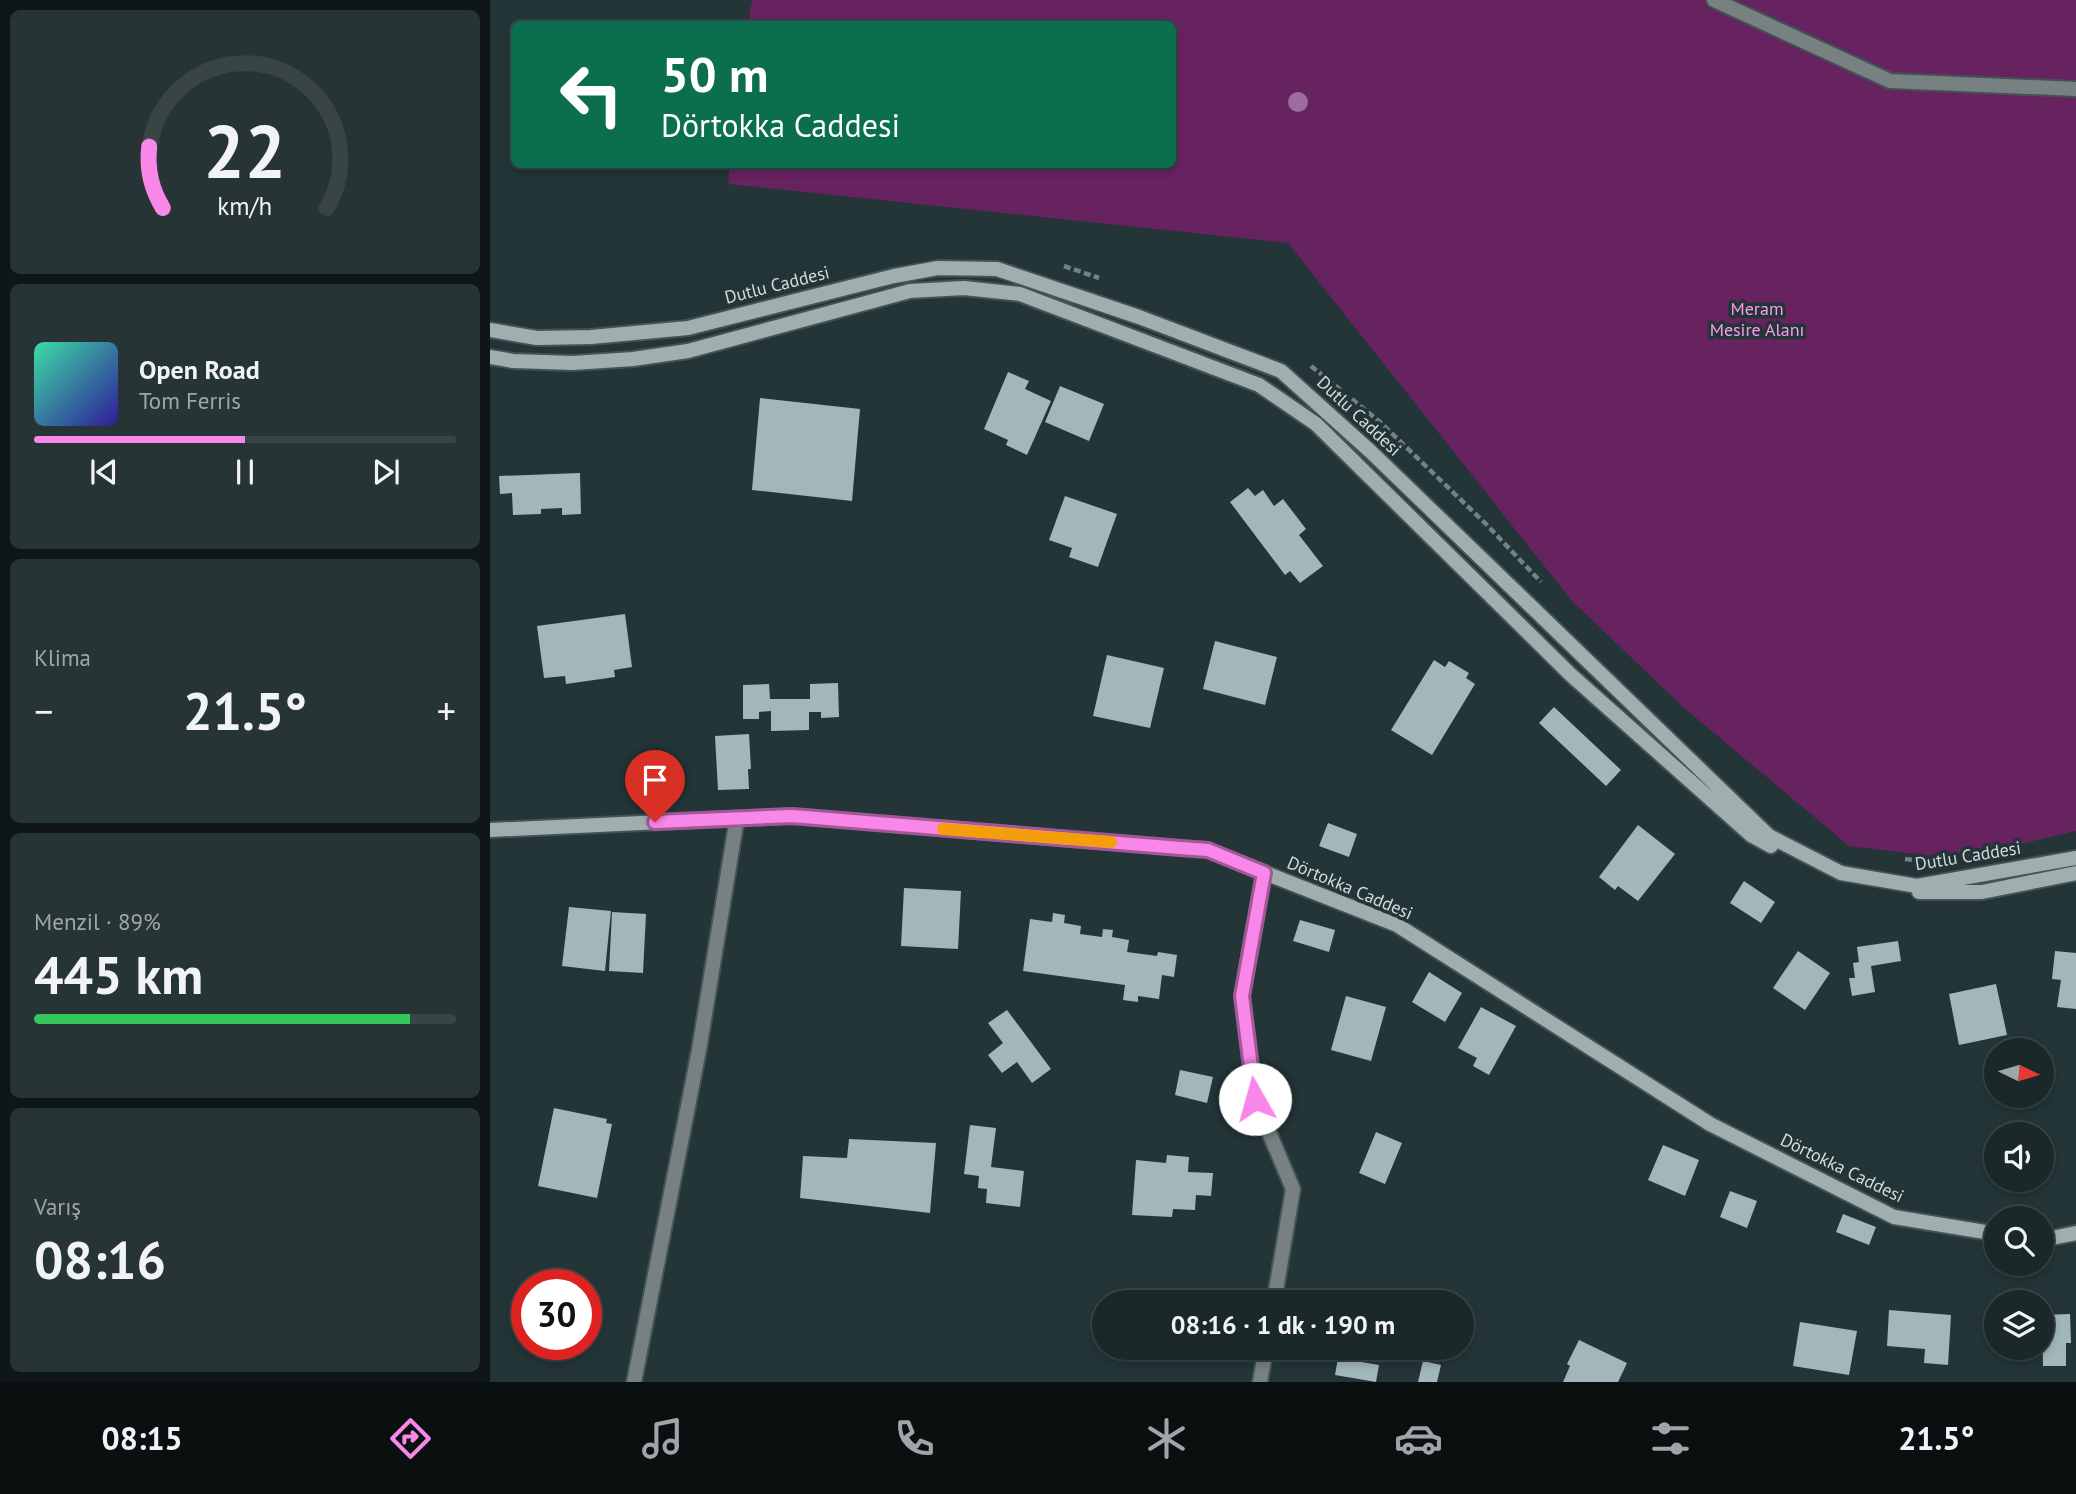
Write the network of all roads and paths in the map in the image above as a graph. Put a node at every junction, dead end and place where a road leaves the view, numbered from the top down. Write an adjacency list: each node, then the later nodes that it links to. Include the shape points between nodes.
1 (1714, 0): 2 (street, via 1890,81)
2 (2076, 89)
3 (1052, 263): 4 (path)
4 (1101, 279)
5 (490, 330): 12 (main road, Dutlu Caddesi, via 537,338 688,328 894,276 939,268 997,269 1281,371 1769,836 1841,873 1917,886)
6 (490, 357): 15 (main road, Dutlu Caddesi, via 573,363 633,359 688,351 910,291 964,288 1020,294 1259,384 1316,424 1571,675 1751,835 1802,863 1839,879 1898,891 1939,893 1982,892)
7 (1302, 362): 8 (path, via 1380,422)
8 (1548, 589)
9 (737, 818): 10 (main road, Dörtokka Caddesi); 14 (main road, Dörtokka Caddesi, via 792,816 1208,850); 21 (street, via 699,1050)
10 (490, 830)
11 (1894, 858): 13 (path)
12 (2076, 858)
13 (1936, 863)
14 (1264, 873): 16 (main road, Dörtokka Caddesi, via 1397,925 1710,1124 1894,1217); 19 (street, via 1242,996 1255,1099 1293,1189)
15 (2076, 873)
16 (1984, 1232)
17 (2076, 1233): 18 (main road)
18 (2054, 1238)
19 (1276, 1290)
20 (1264, 1360): 22 (street)
21 (634, 1382)
22 (1260, 1382)

